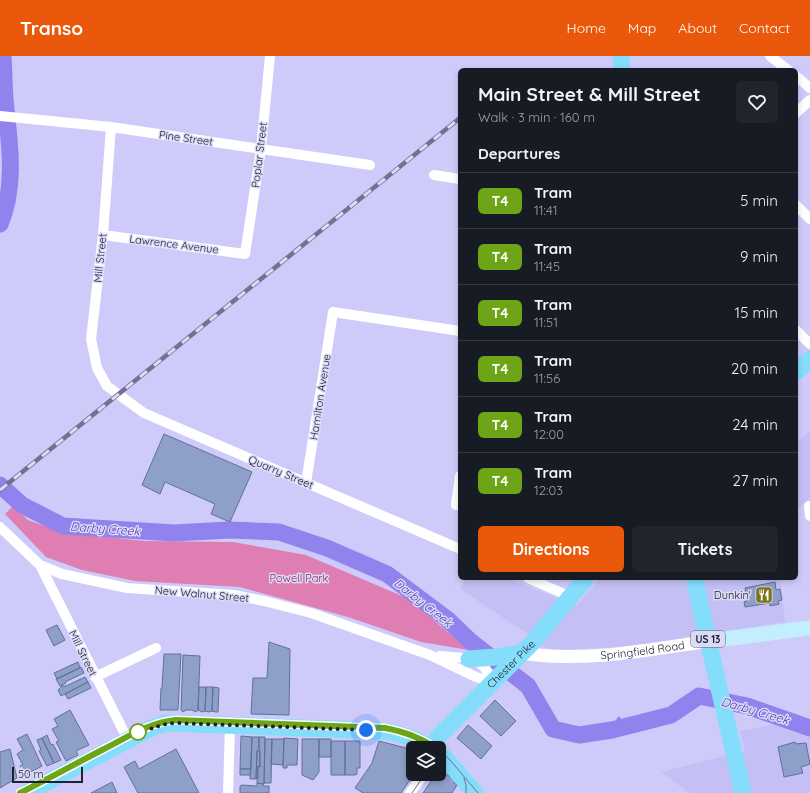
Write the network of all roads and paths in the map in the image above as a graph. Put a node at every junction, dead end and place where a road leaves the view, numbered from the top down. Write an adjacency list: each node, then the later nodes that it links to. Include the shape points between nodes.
1 (270, 56): 12 (street, Poplar Street)
2 (621, 56): 4 (main road)
3 (770, 56): 5 (street)
4 (622, 68)
5 (785, 68)
6 (798, 78): 7 (street)
7 (810, 88)
8 (810, 100): 9 (street)
9 (798, 111)
10 (0, 116): 11 (street, Pine Street)
11 (111, 127): 12 (street, Pine Street); 18 (street, Mill Street)
12 (261, 149): 13 (street, Pine Street); 19 (street, Poplar Street)
13 (370, 165)
14 (434, 175): 15 (street)
15 (458, 179)
16 (798, 207): 17 (street)
17 (810, 219)
18 (103, 235): 19 (street, Lawrence Avenue); 25 (street, Mill Street, via 91,339 97,368)
19 (245, 254)
20 (458, 331): 26 (street, Hamilton Avenue, via 333,312)
21 (798, 332): 22 (street)
22 (810, 344)
23 (810, 359): 24 (main road)
24 (798, 370)
25 (107, 386): 26 (street, Quarry Street, via 144,414)
26 (306, 483): 30 (street, Quarry Street)
27 (458, 490): 28 (street)
28 (456, 505)
29 (0, 527): 31 (street)
30 (458, 548)
31 (40, 565): 40 (street, New Walnut Street, via 62,574 127,588 234,595 264,601 311,613); 42 (street, Mill Street)
32 (533, 580): 35 (street)
33 (584, 580): 35 (main road, Chester Pike)
34 (694, 583): 37 (main road, US 13)
35 (571, 597): 39 (main road, Chester Pike)
36 (810, 628): 37 (main road, Springfield Road)
37 (709, 641): 39 (street, Springfield Road, via 621,654 550,657); 54 (main road, US 13)
38 (156, 648): 42 (street)
39 (521, 653): 41 (main road); 43 (main road, Chester Pike)
40 (430, 655): 41 (street, New Walnut Street); 43 (street, New Walnut Street, via 476,677)
41 (476, 659): 43 (street, New Walnut Street)
42 (95, 677): 45 (street, Mill Street)
43 (497, 677): 47 (main road, Chester Pike)
44 (230, 725): 45 (main road, via 166,723); 46 (main road, via 384,731); 51 (street)
45 (128, 740): 50 (main road)
46 (419, 741)
47 (435, 741)
48 (446, 759): 53 (main road)
49 (419, 781): 52 (street)
50 (37, 790)
51 (228, 793)
52 (410, 793)
53 (475, 793)
54 (743, 793)

